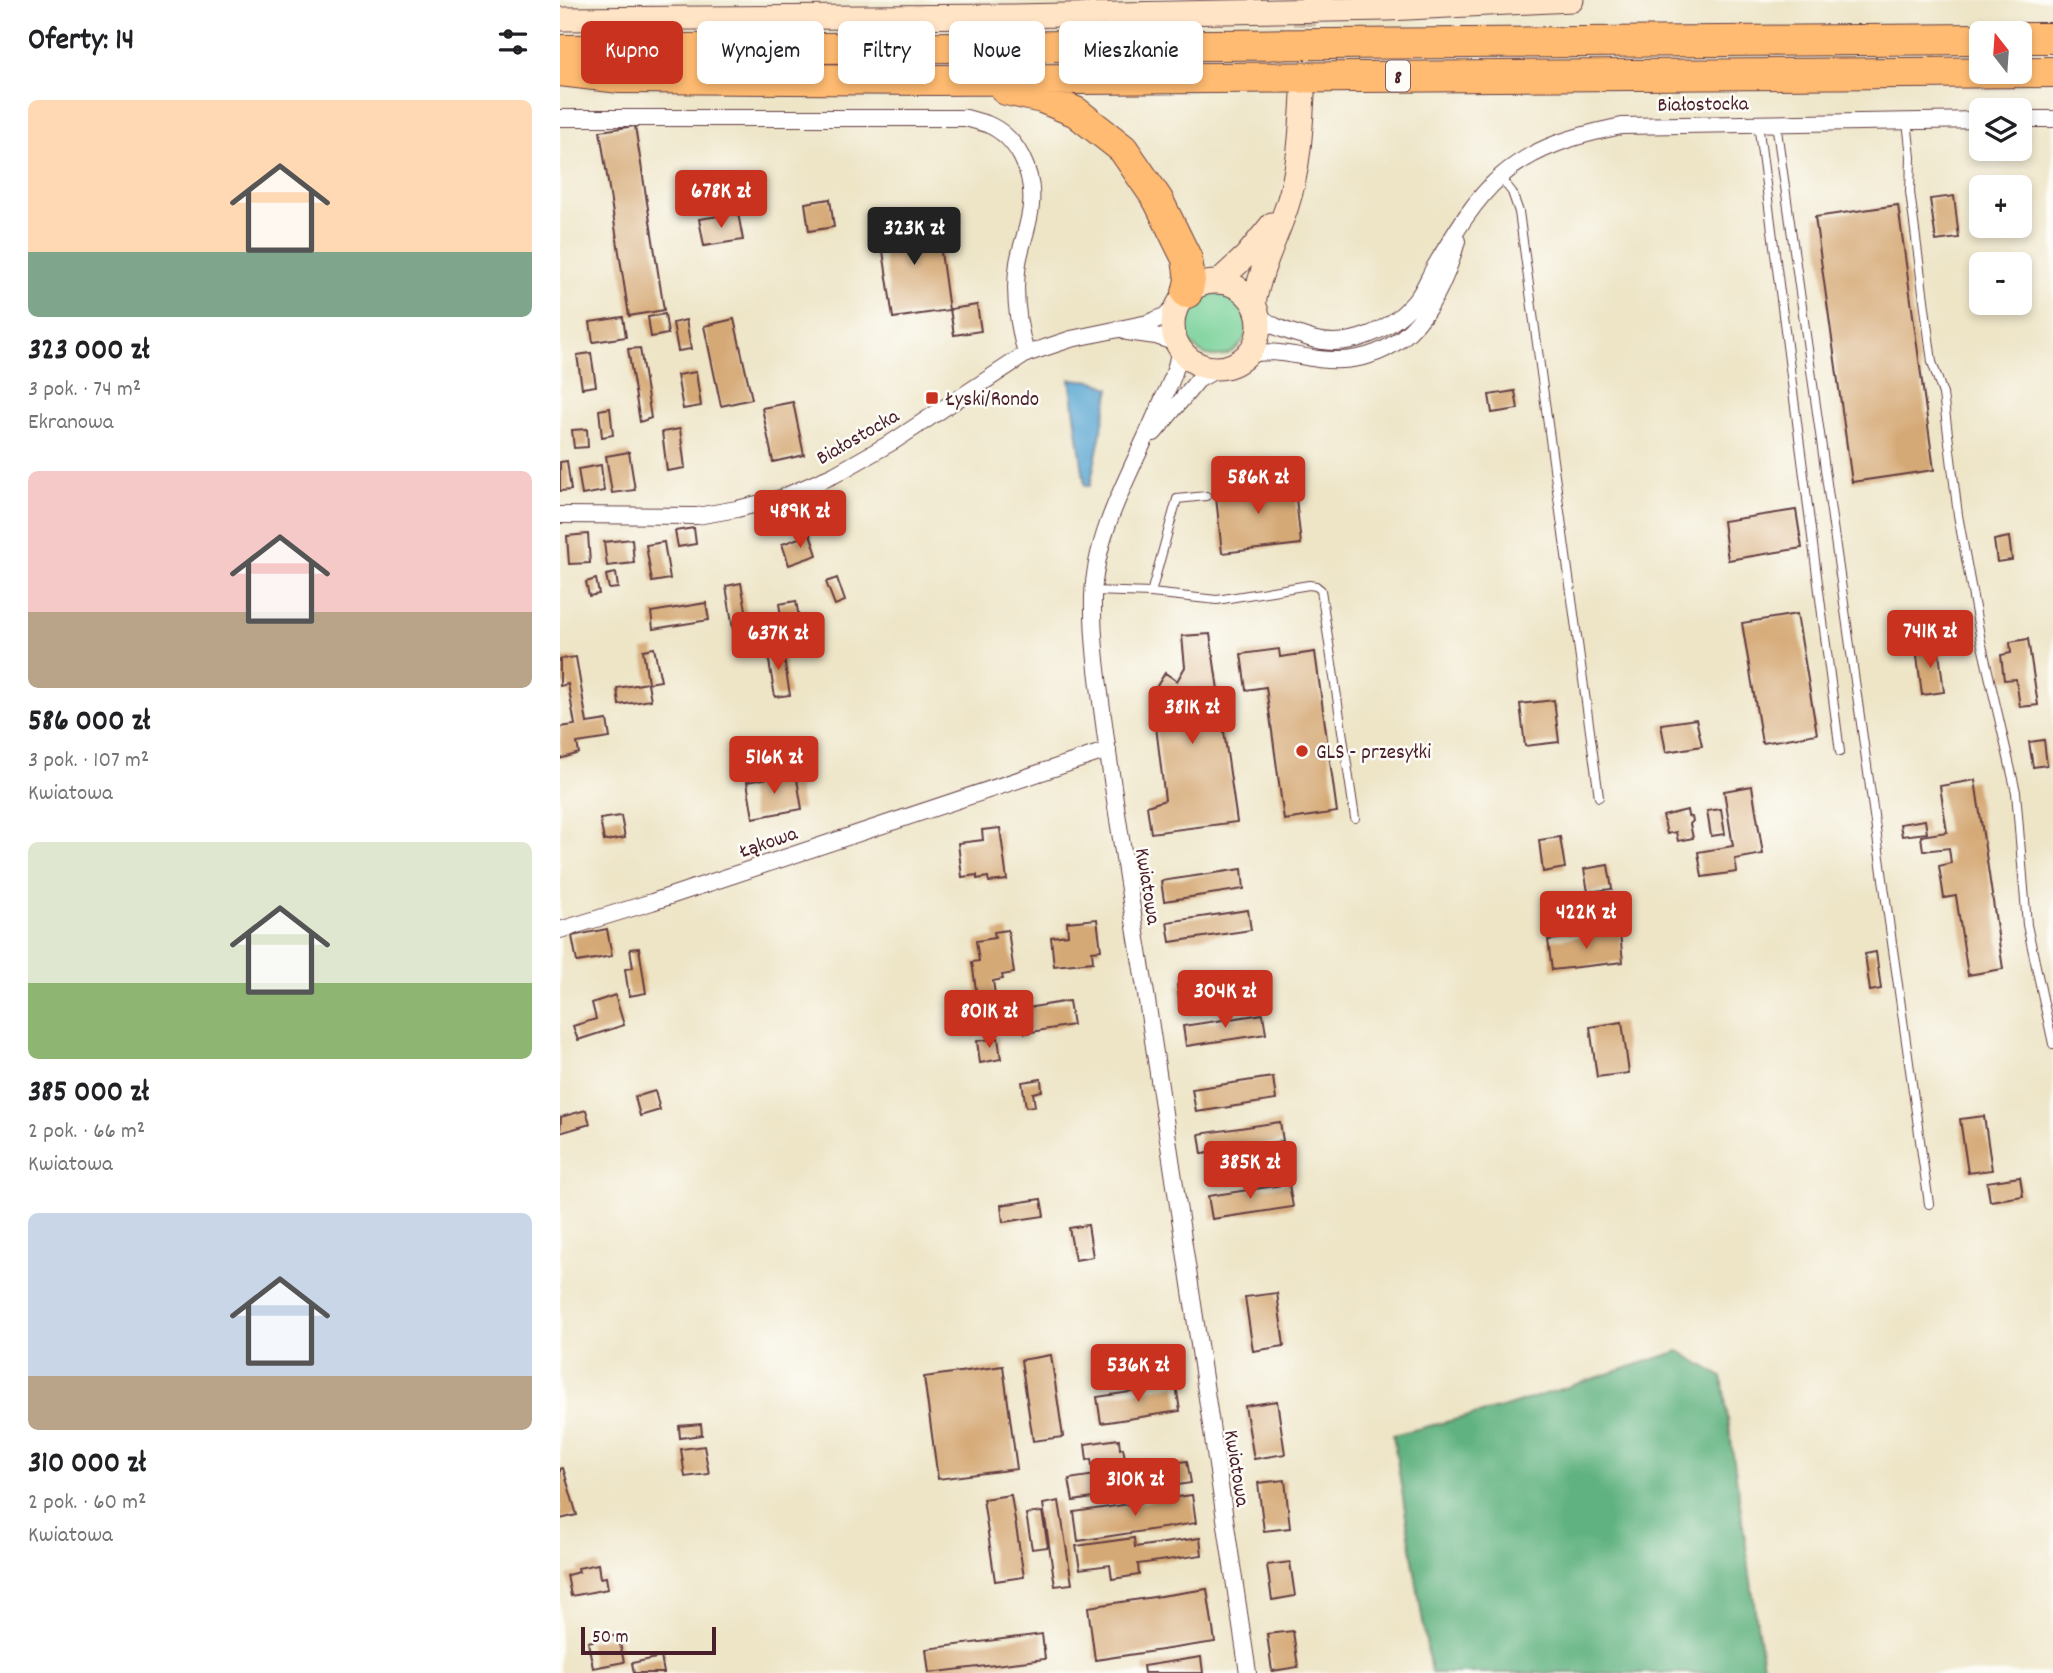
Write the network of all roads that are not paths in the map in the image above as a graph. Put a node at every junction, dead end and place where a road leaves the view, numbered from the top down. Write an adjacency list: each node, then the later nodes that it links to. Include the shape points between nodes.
1 (1572, 0): 2 (street)
2 (1388, 4): 3 (street)
3 (1011, 8): 4 (street, via 795,13)
4 (669, 9): 5 (street)
5 (560, 19)
6 (2032, 38): 7 (highway)
7 (2053, 38)
8 (1969, 39): 9 (highway, 8)
9 (560, 50)
10 (560, 71): 12 (highway, 8, via 620,78)
11 (2053, 72): 12 (highway, 8)
12 (936, 80): 25 (highway, via 1042,98 1076,112 1124,149 1158,200 1186,259 1190,280)
13 (1303, 94): 22 (street, via 1300,145)
14 (560, 118): 29 (street, via 966,118 989,125 1009,139 1031,182 1016,297)
15 (2032, 119): 16 (street)
16 (2053, 119)
17 (1969, 120): 18 (street, Białostocka)
18 (1907, 121): 20 (street, Białostocka); 41 (lane, via 1910,192 1932,362 1943,394 1958,515 1981,641 2016,792 2027,925)
19 (1758, 122): 20 (street, Białostocka); 21 (street, Białostocka, via 1622,126 1587,133 1522,159); 37 (lane)
20 (1776, 122): 42 (lane)
21 (1500, 177): 23 (street, Białostocka); 38 (lane, via 1519,212)
22 (1287, 205): 24 (street, via 1246,256); 26 (street, via 1262,268)
23 (1461, 226): 26 (street, Białostocka, via 1420,295 1371,334 1353,340 1314,340 1274,327); 30 (street, Białostocka, via 1448,272 1430,307 1413,329 1391,345 1346,359 1269,351)
24 (1218, 282): 25 (street, via 1198,285); 26 (street, via 1239,288)
25 (1183, 298): 27 (street, Białostocka, via 1165,316); 28 (street, via 1172,323)
26 (1256, 309): 30 (street, via 1258,336)
27 (1114, 330): 28 (street, Białostocka, via 1156,336); 29 (street, Białostocka)
28 (1177, 346): 30 (street, via 1196,364 1218,369); 31 (street, Kwiatowa, via 1172,378)
29 (1026, 354): 33 (street, Białostocka, via 882,448 781,498 697,516)
30 (1239, 361): 31 (street, Kwiatowa, via 1198,380)
31 (1143, 445): 34 (street, Kwiatowa, via 1111,516)
32 (1206, 496): 35 (lane, via 1177,499)
33 (560, 515)
34 (1093, 591): 35 (lane); 36 (street, Kwiatowa, via 1094,640)
35 (1151, 593): 39 (lane, via 1217,600 1309,585 1321,590)
36 (1108, 750): 40 (street, Łąkowa); 43 (street, Kwiatowa)
37 (1840, 752)
38 (1598, 797)
39 (1355, 817)
40 (560, 930)
41 (2053, 1044)
42 (1929, 1204)
43 (1248, 1673)

